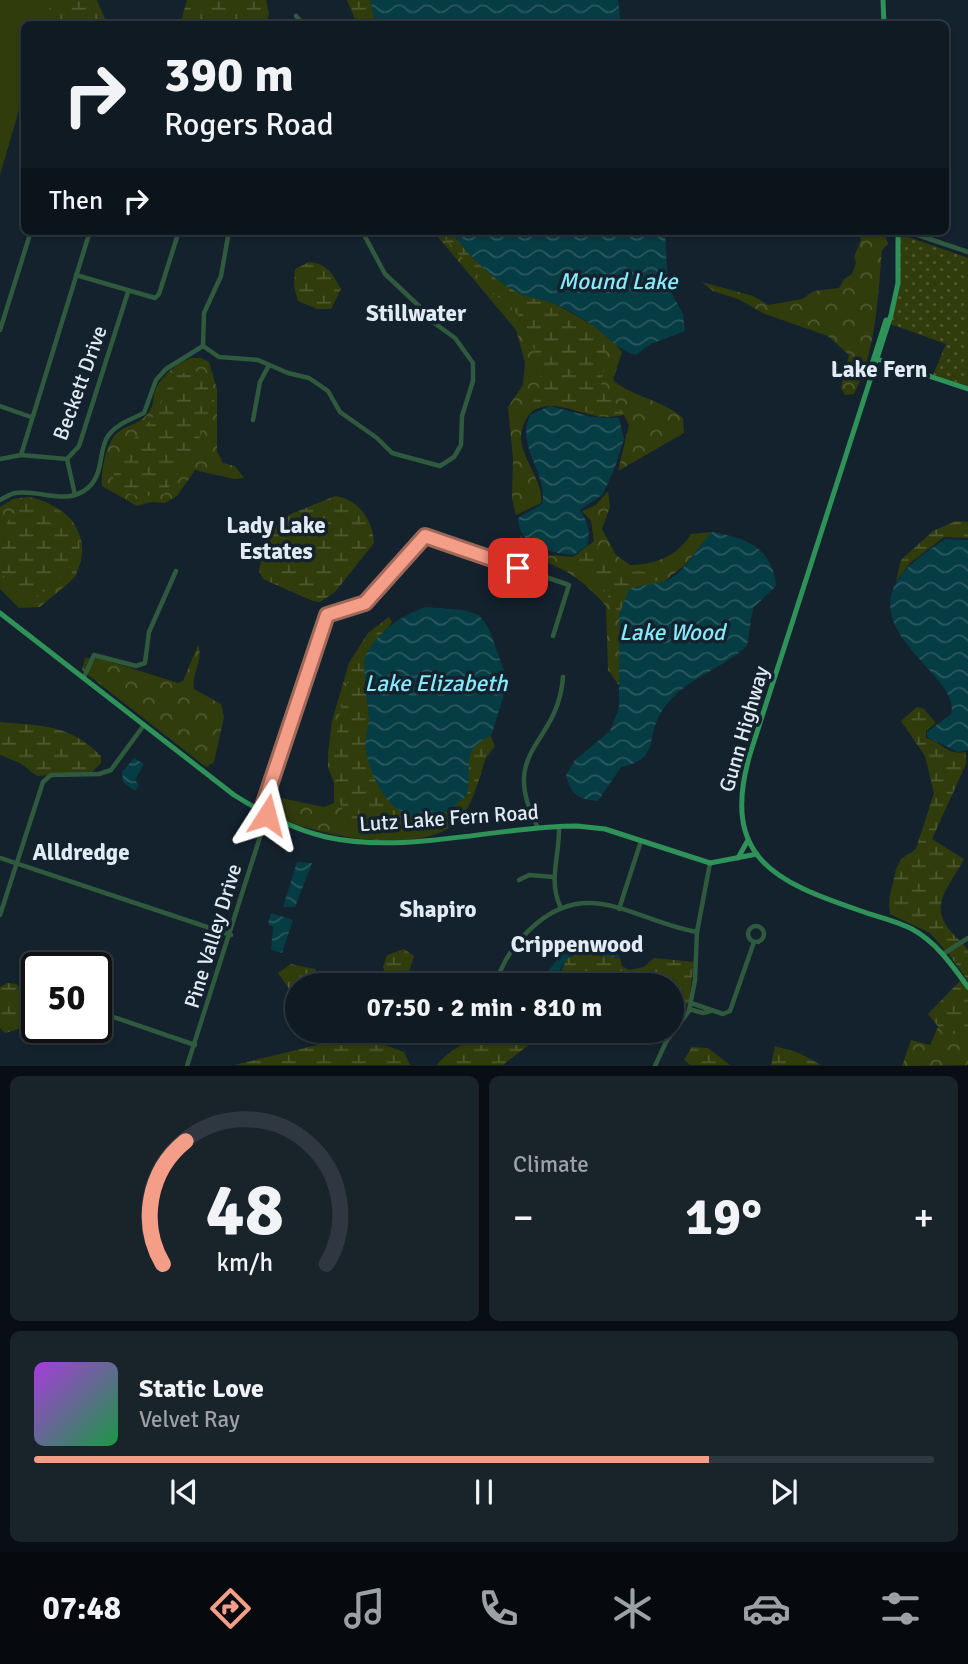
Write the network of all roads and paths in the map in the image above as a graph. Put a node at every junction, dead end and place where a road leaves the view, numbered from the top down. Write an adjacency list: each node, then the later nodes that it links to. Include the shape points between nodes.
1 (883, 0): 4 (main road)
2 (296, 16): 3 (street)
3 (300, 21)
4 (884, 21)
5 (30, 235): 15 (street)
6 (89, 235): 13 (street)
7 (178, 235): 14 (street, via 158,296)
8 (228, 235): 16 (street, via 222,276 204,313)
9 (364, 235): 18 (street, via 385,274 426,317 461,344 473,363 473,381 461,416 461,445 454,457 440,466 391,453 340,412 328,391 317,383)
10 (898, 235): 17 (main road, Gunn Highway, via 898,273)
11 (918, 235): 12 (street)
12 (968, 252)
13 (76, 275): 14 (street); 21 (street)
14 (128, 292): 25 (street, Beckett Drive, via 79,446)
15 (0, 330)
16 (203, 346): 18 (street, via 219,358); 26 (street, via 166,369 156,380 144,412 107,437 99,471 90,486)
17 (876, 359): 19 (main road); 37 (main road, Gunn Highway, via 743,778 739,805)
18 (269, 365): 22 (street, via 260,383)
19 (968, 389)
20 (0, 406): 21 (street)
21 (31, 417): 23 (street)
22 (253, 420)
23 (21, 455): 24 (street, Beckett Drive); 25 (street, Beckett Drive)
24 (0, 459)
25 (68, 459): 26 (street)
26 (75, 495): 27 (street, via 57,498 15,493)
27 (0, 500)
28 (176, 571): 31 (street, via 149,632 145,663 136,666 94,656)
29 (0, 613): 31 (main road, Lutz Lake Fern Road)
30 (553, 636): 34 (street, Pine Valley Drive, via 569,586 425,536 365,603 327,615)
31 (84, 677): 33 (main road, Lutz Lake Fern Road)
32 (563, 677): 36 (street, via 554,712 522,773 523,794)
33 (144, 725): 34 (main road, Lutz Lake Fern Road); 43 (street, via 111,770 51,775 43,782)
34 (264, 814): 36 (main road, Lutz Lake Fern Road, via 313,833 356,841); 50 (street, Pine Valley Drive)
35 (559, 826): 36 (main road, Lutz Lake Fern Road); 38 (main road, Lutz Lake Fern Road, via 605,829); 44 (street)
36 (538, 828)
37 (748, 840): 39 (main road, Gunn Highway); 41 (main road)
38 (641, 841): 42 (main road, Lutz Lake Fern Road); 47 (street)
39 (757, 854): 41 (main road, Lutz Lake Fern Road); 53 (main road, Gunn Highway, via 790,885 911,929)
40 (0, 858): 43 (street)
41 (735, 860): 42 (main road, Lutz Lake Fern Road)
42 (710, 863): 49 (street)
43 (16, 864): 48 (street); 50 (street)
44 (554, 877): 45 (street, via 529,875); 46 (street)
45 (519, 880)
46 (560, 906): 47 (street, via 586,901); 54 (street, via 517,941)
47 (619, 909): 49 (street)
48 (0, 915)
49 (697, 932): 56 (street)
50 (231, 935): 58 (street, Pine Valley Drive)
51 (968, 938): 53 (street)
52 (754, 942): 56 (street, via 732,1009 723,1014)
53 (943, 954): 55 (main road, Gunn Highway)
54 (499, 973)
55 (968, 987)
56 (690, 1006): 60 (street)
57 (112, 1017): 58 (street)
58 (195, 1045): 59 (street, Pine Valley Drive)
59 (187, 1066)
60 (654, 1066)

